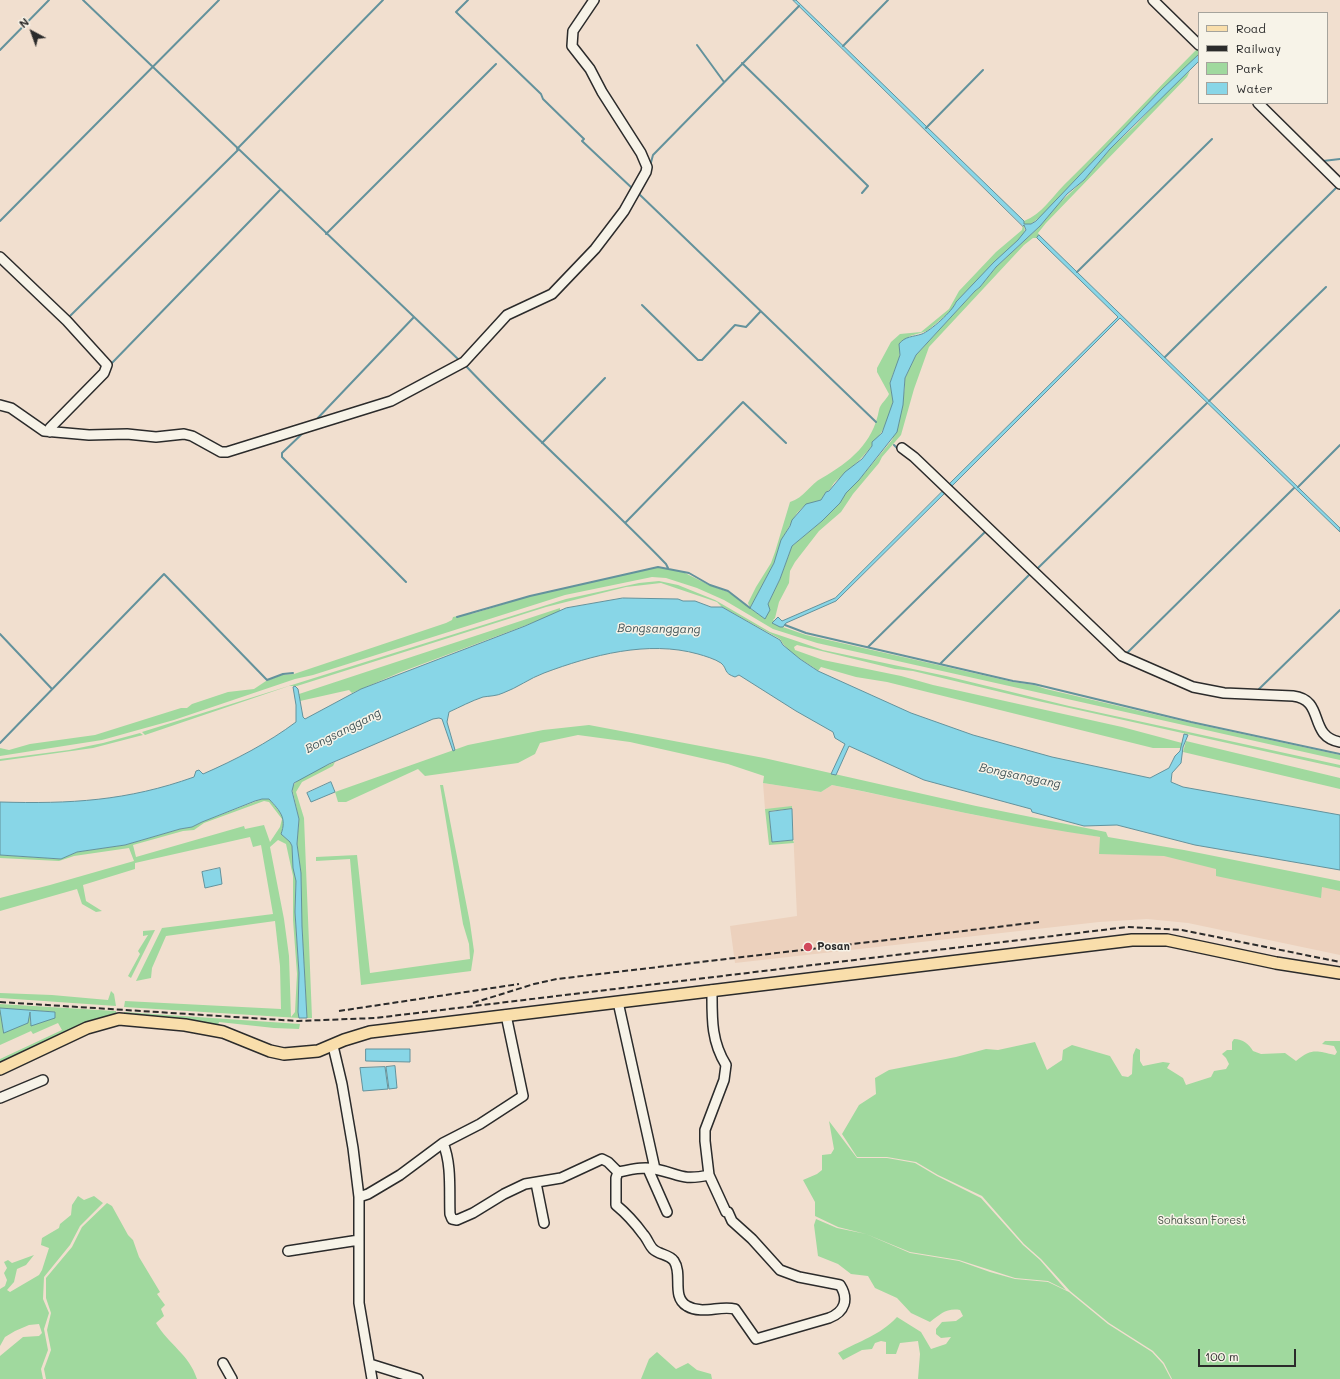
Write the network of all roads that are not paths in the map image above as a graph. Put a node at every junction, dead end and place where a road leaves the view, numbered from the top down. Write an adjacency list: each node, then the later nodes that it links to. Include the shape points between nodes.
1 (594, 0): 8 (street, via 573,31 572,46 590,69 606,99 639,149 645,160 646,172 614,226 552,294 507,315 464,362 404,395 368,409 241,448 221,452 184,434 156,437)
2 (1153, 0): 3 (street)
3 (1198, 44)
4 (1259, 104): 5 (street)
5 (1340, 184)
6 (0, 257): 8 (street, via 67,321 107,365 104,373 50,428)
7 (0, 405): 8 (street, via 11,408 38,427)
8 (50, 432)
9 (902, 448): 10 (street, via 1122,656 1193,687 1224,693 1303,698 1312,706 1324,734 1330,740)
10 (1340, 742)
11 (1340, 973): 12 (main road, via 1276,963 1167,940 1143,939)
12 (712, 990): 13 (main road); 22 (street, via 715,1041 718,1053 726,1065 724,1080 705,1130)
13 (618, 1002): 14 (main road); 20 (street)
14 (506, 1015): 15 (main road, via 370,1032); 19 (street, via 523,1096 480,1124)
15 (333, 1046): 16 (main road, via 318,1051 284,1054 223,1032 185,1025 119,1019 96,1024); 24 (street, via 354,1148)
16 (0, 1069)
17 (43, 1080): 18 (street)
18 (0, 1098)
19 (443, 1143): 23 (street, via 449,1166 452,1219 457,1220 473,1213 525,1184); 24 (street, via 400,1175)
20 (651, 1169): 21 (street); 22 (street, via 684,1178); 25 (street)
21 (618, 1172): 22 (street, via 616,1205 631,1218 652,1249 674,1261 677,1269 678,1294 687,1307 710,1310 735,1309 756,1339 838,1315 843,1310 846,1297 840,1285 799,1277 780,1270 732,1221); 23 (street, via 602,1159 561,1178)
22 (709, 1175)
23 (536, 1183): 26 (street)
24 (359, 1197): 27 (street)
25 (667, 1212)
26 (544, 1222)
27 (359, 1240): 28 (street); 30 (street, via 359,1302)
28 (288, 1251)
29 (223, 1363): 32 (street)
30 (370, 1364): 31 (street); 33 (street)
31 (371, 1378)
32 (232, 1379)
33 (418, 1379)

